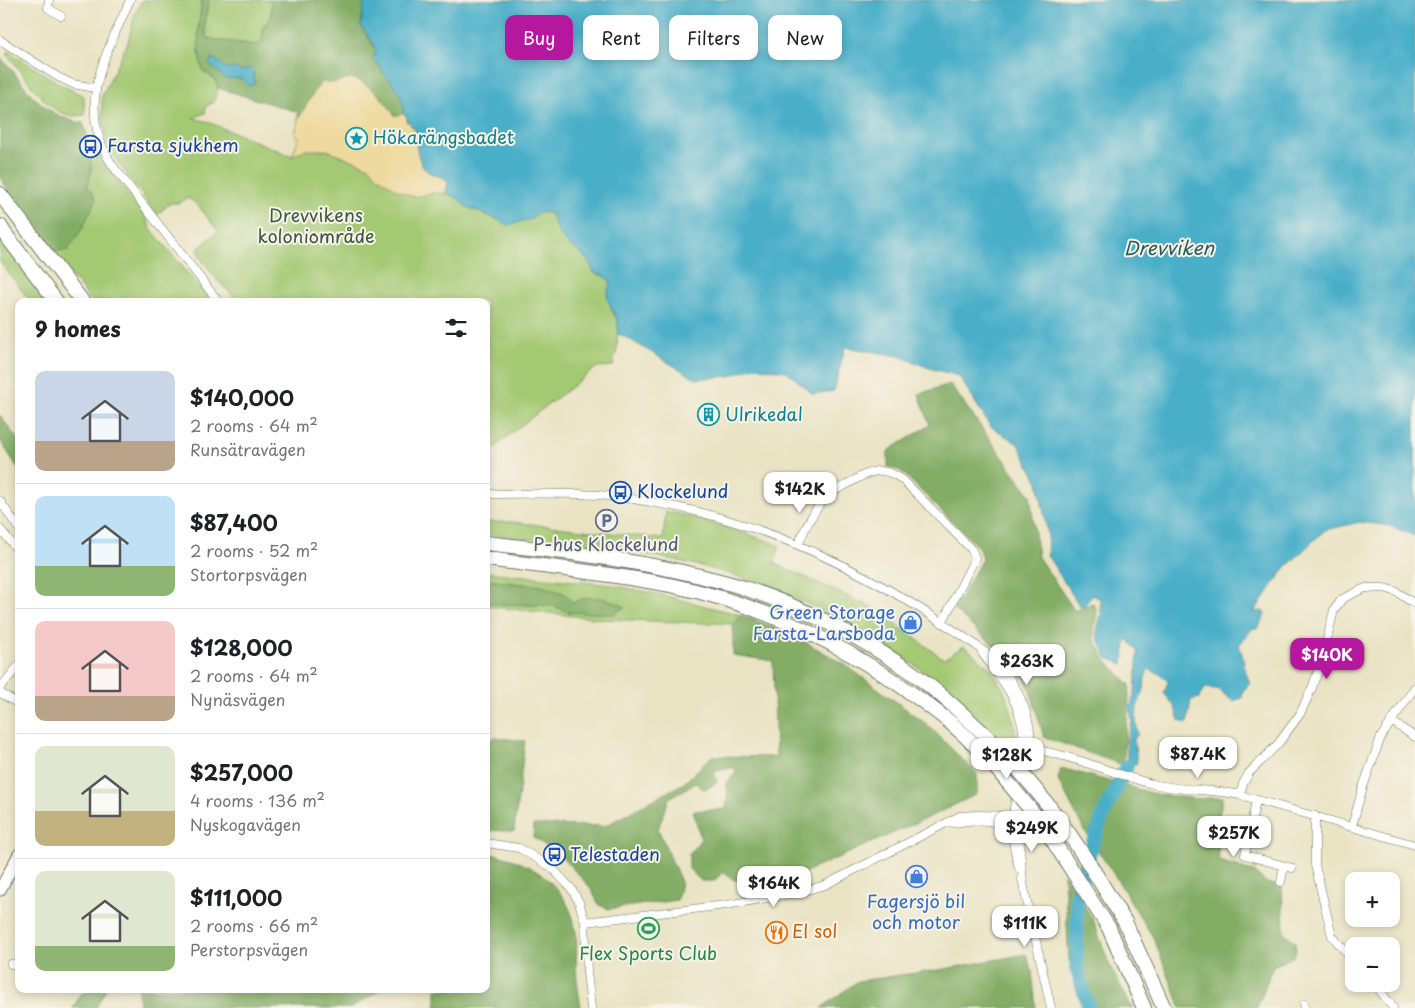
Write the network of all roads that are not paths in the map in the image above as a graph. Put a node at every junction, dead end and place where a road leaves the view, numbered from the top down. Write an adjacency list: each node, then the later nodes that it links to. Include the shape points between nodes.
1 (49, 0): 3 (street, via 48,8)
2 (130, 0): 5 (street)
3 (61, 16)
4 (0, 40): 5 (street, via 58,77)
5 (95, 88): 10 (street, via 97,134 107,157)
6 (0, 194): 9 (highway)
7 (0, 226): 8 (highway)
8 (53, 298)
9 (80, 298)
10 (216, 298)
11 (490, 494): 16 (street, via 607,496 662,504 745,525)
12 (0, 501): 13 (street)
13 (15, 523)
14 (0, 529): 17 (street)
15 (490, 543): 49 (highway, bridge, via 602,557 743,587 836,626 907,669 996,745 1054,812 1125,922)
16 (798, 544): 20 (street, via 895,592); 20 (street, via 826,497 868,472 893,472 972,550 974,558)
17 (15, 547)
18 (490, 560): 48 (highway, bridge, via 603,574 734,602 829,641 892,680 948,720 985,755 1041,822 1109,928)
19 (1415, 604): 29 (street, via 1384,588 1365,588 1342,599 1334,610 1322,660 1300,714 1289,731 1249,773)
20 (942, 623): 28 (street, via 977,645 1000,674 1017,709)
21 (15, 670): 23 (street)
22 (1415, 687): 26 (street)
23 (0, 688)
24 (0, 693): 25 (street)
25 (15, 702)
26 (1391, 721): 27 (street); 35 (street, via 1381,737)
27 (1415, 737)
28 (1028, 749): 29 (street, via 1177,789); 31 (street)
29 (1240, 795): 30 (street)
30 (1256, 800): 32 (street); 39 (street, via 1245,855)
31 (1016, 816): 33 (street); 34 (street, via 966,815)
32 (1314, 816): 35 (street); 44 (street, via 1315,865 1332,936)
33 (1016, 824): 34 (street, via 975,820); 47 (street, via 1023,882)
34 (943, 826): 43 (street, via 825,885 726,905)
35 (1352, 826): 37 (street)
36 (490, 844): 43 (street, via 519,848 551,867 571,888)
37 (1415, 845)
38 (15, 862): 42 (main road)
39 (1284, 866): 40 (street); 41 (street)
40 (1292, 868)
41 (1281, 882)
42 (0, 890)
43 (586, 922): 46 (street)
44 (1345, 951)
45 (1381, 992): 50 (street)
46 (591, 1008)
47 (1050, 1008)
48 (1144, 1008)
49 (1164, 1008)
50 (1393, 1008)

